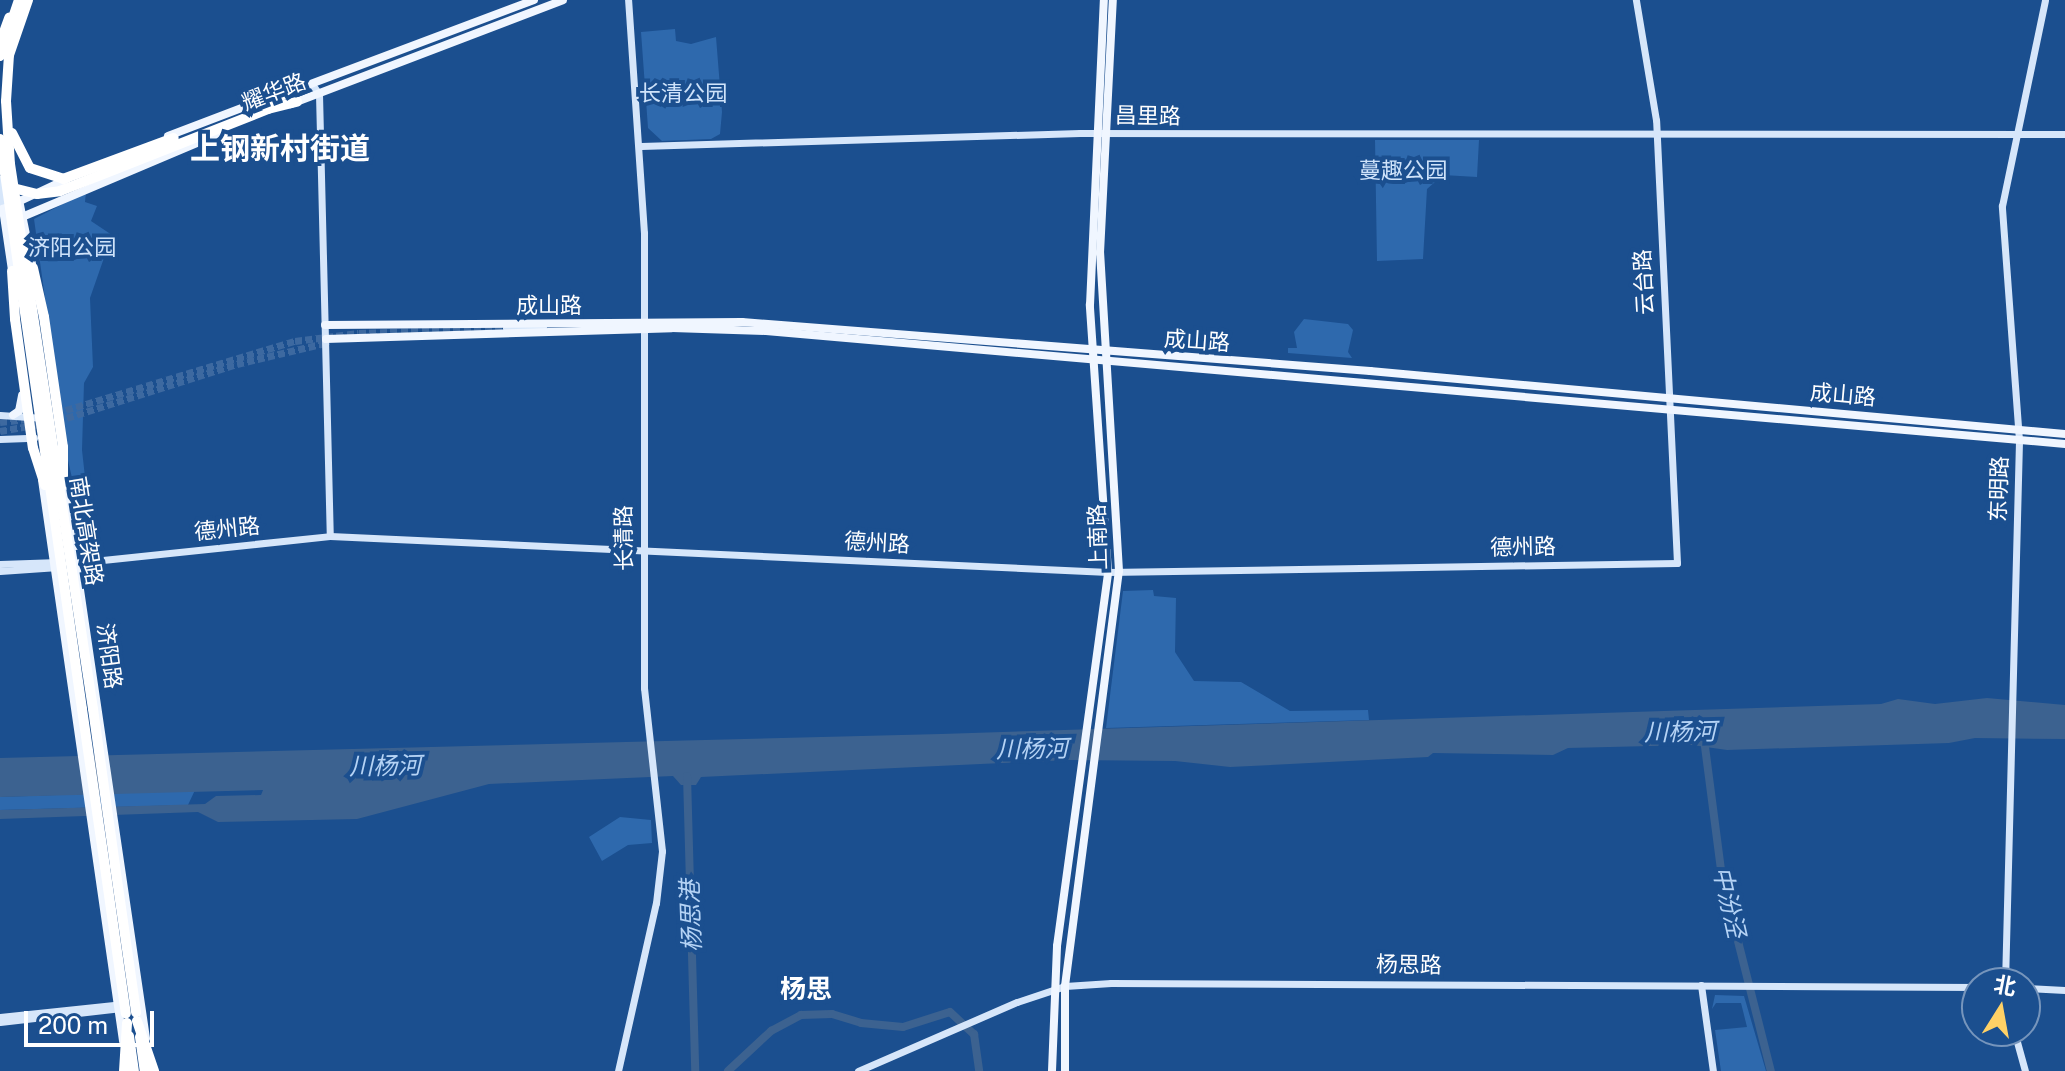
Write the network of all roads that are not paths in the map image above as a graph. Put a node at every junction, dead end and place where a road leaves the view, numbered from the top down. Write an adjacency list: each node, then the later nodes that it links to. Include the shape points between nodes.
1 (17, 0): 10 (highway); 11 (street)
2 (29, 0): 16 (highway, 南北高架路, via 9,55); 27 (street, via 8,85)
3 (534, 0): 13 (main road, 耀华路)
4 (563, 0): 15 (main road, 耀华路)
5 (628, 0): 25 (street, 长清路)
6 (1104, 0): 19 (main road, 上南路)
7 (1113, 0): 20 (main road, 上南路)
8 (1636, 0): 18 (street, 云台路)
9 (2045, 0): 21 (street, 东明路)
10 (9, 18): 11 (highway, bridge); 12 (highway, bridge)
11 (0, 44)
12 (0, 56)
13 (312, 84): 14 (main road, 耀华路); 15 (street)
14 (288, 93): 24 (highway); 27 (main road, 耀华路, via 158,140)
15 (319, 94): 17 (main road, 耀华路); 35 (street)
16 (6, 101): 24 (highway, bridge, via 21,157 48,177 80,176); 51 (highway, 南北高架路, bridge)
17 (297, 102): 24 (highway); 29 (main road, 耀华路)
18 (1655, 133): 20 (street, 昌里路); 21 (street, 昌里路); 41 (street, 云台路)
19 (1099, 134): 20 (street, 昌里路); 25 (street, 昌里路); 39 (main road, 上南路, via 1089,262)
20 (1110, 134): 40 (main road, 上南路, via 1100,253)
21 (2013, 134): 22 (street, 昌里路); 47 (street, 东明路, via 2002,231)
22 (2065, 134)
23 (0, 139): 51 (highway, 南北高架路, bridge)
24 (176, 141): 26 (highway, bridge, via 60,191 37,194)
25 (641, 146): 33 (street, 长清路)
26 (0, 181): 28 (street)
27 (19, 200): 28 (main road, 耀华路); 29 (main road, 济阳路)
28 (2, 210): 30 (main road, 济阳路)
29 (25, 216): 30 (main road, 耀华路); 31 (main road, 济阳路)
30 (3, 222): 32 (main road, 济阳路)
31 (33, 268): 45 (main road, 济阳路); 51 (highway, bridge, via 63,447)
32 (12, 271): 42 (main road, 济阳路); 44 (main road, via 12,318 23,398); 51 (highway, bridge, via 33,448)
33 (644, 320): 34 (main road, 成山路); 36 (street, 长清路); 39 (main road, 成山路, via 742,322)
34 (565, 324): 35 (main road, 成山路); 37 (street, via 507,331)
35 (325, 325): 38 (street)
36 (643, 331): 37 (main road, 成山路); 39 (main road, 成山路, via 766,331); 53 (street, 长清路)
37 (550, 336): 38 (main road, 成山路)
38 (326, 339): 52 (street)
39 (1092, 355): 40 (main road, 成山路); 60 (main road, 上南路)
40 (1106, 356): 41 (main road, 成山路); 59 (main road, 上南路)
41 (1668, 404): 47 (main road, 成山路); 55 (street, 云台路)
42 (32, 414): 44 (street); 45 (street); 48 (main road, 济阳路)
43 (0, 415): 44 (street)
44 (13, 415)
45 (56, 423): 48 (street); 54 (main road, 济阳路)
46 (2065, 434): 47 (main road, 成山路)
47 (2019, 435): 50 (main road, 成山路); 61 (street, 东明路)
48 (36, 438): 49 (street); 57 (main road, 济阳路)
49 (0, 439)
50 (2065, 444)
51 (56, 501): 71 (highway, 南北高架路, bridge)
52 (330, 536): 53 (street, 德州路); 54 (street, 德州路)
53 (642, 550): 60 (street, 德州路); 77 (street, 长清路, via 644,688 661,831 659,887)
54 (77, 563): 57 (street, 德州路); 68 (main road, 济阳路, bridge)
55 (1677, 563): 59 (street, 德州路)
56 (0, 564): 57 (street, 德州路)
57 (54, 565): 58 (street, 德州路); 69 (main road, 济阳路)
58 (0, 571)
59 (1119, 571): 60 (street, 德州路); 63 (main road, 上南路)
60 (1108, 572): 66 (main road, 上南路)
61 (2005, 967)
62 (1701, 985): 63 (street, 杨思路); 64 (street, 杨思路); 81 (street)
63 (1065, 986): 66 (street, 杨思路); 80 (main road, 上南路)
64 (1961, 987)
65 (2041, 989): 67 (street)
66 (1053, 990): 78 (street, 杨思路); 79 (main road, 上南路)
67 (2065, 990)
68 (140, 999): 69 (street); 76 (main road, 济阳路)
69 (118, 1003): 70 (street); 73 (main road, 济阳路)
70 (0, 1019)
71 (132, 1022): 73 (highway, bridge); 74 (highway, 南北高架路, bridge); 75 (highway, 南北高架路, bridge); 76 (highway, bridge)
72 (2018, 1047): 82 (street)
73 (125, 1071)
74 (134, 1071)
75 (145, 1071)
76 (152, 1071)
77 (618, 1071)
78 (858, 1071)
79 (1052, 1071)
80 (1065, 1071)
81 (1713, 1071)
82 (2025, 1071)

